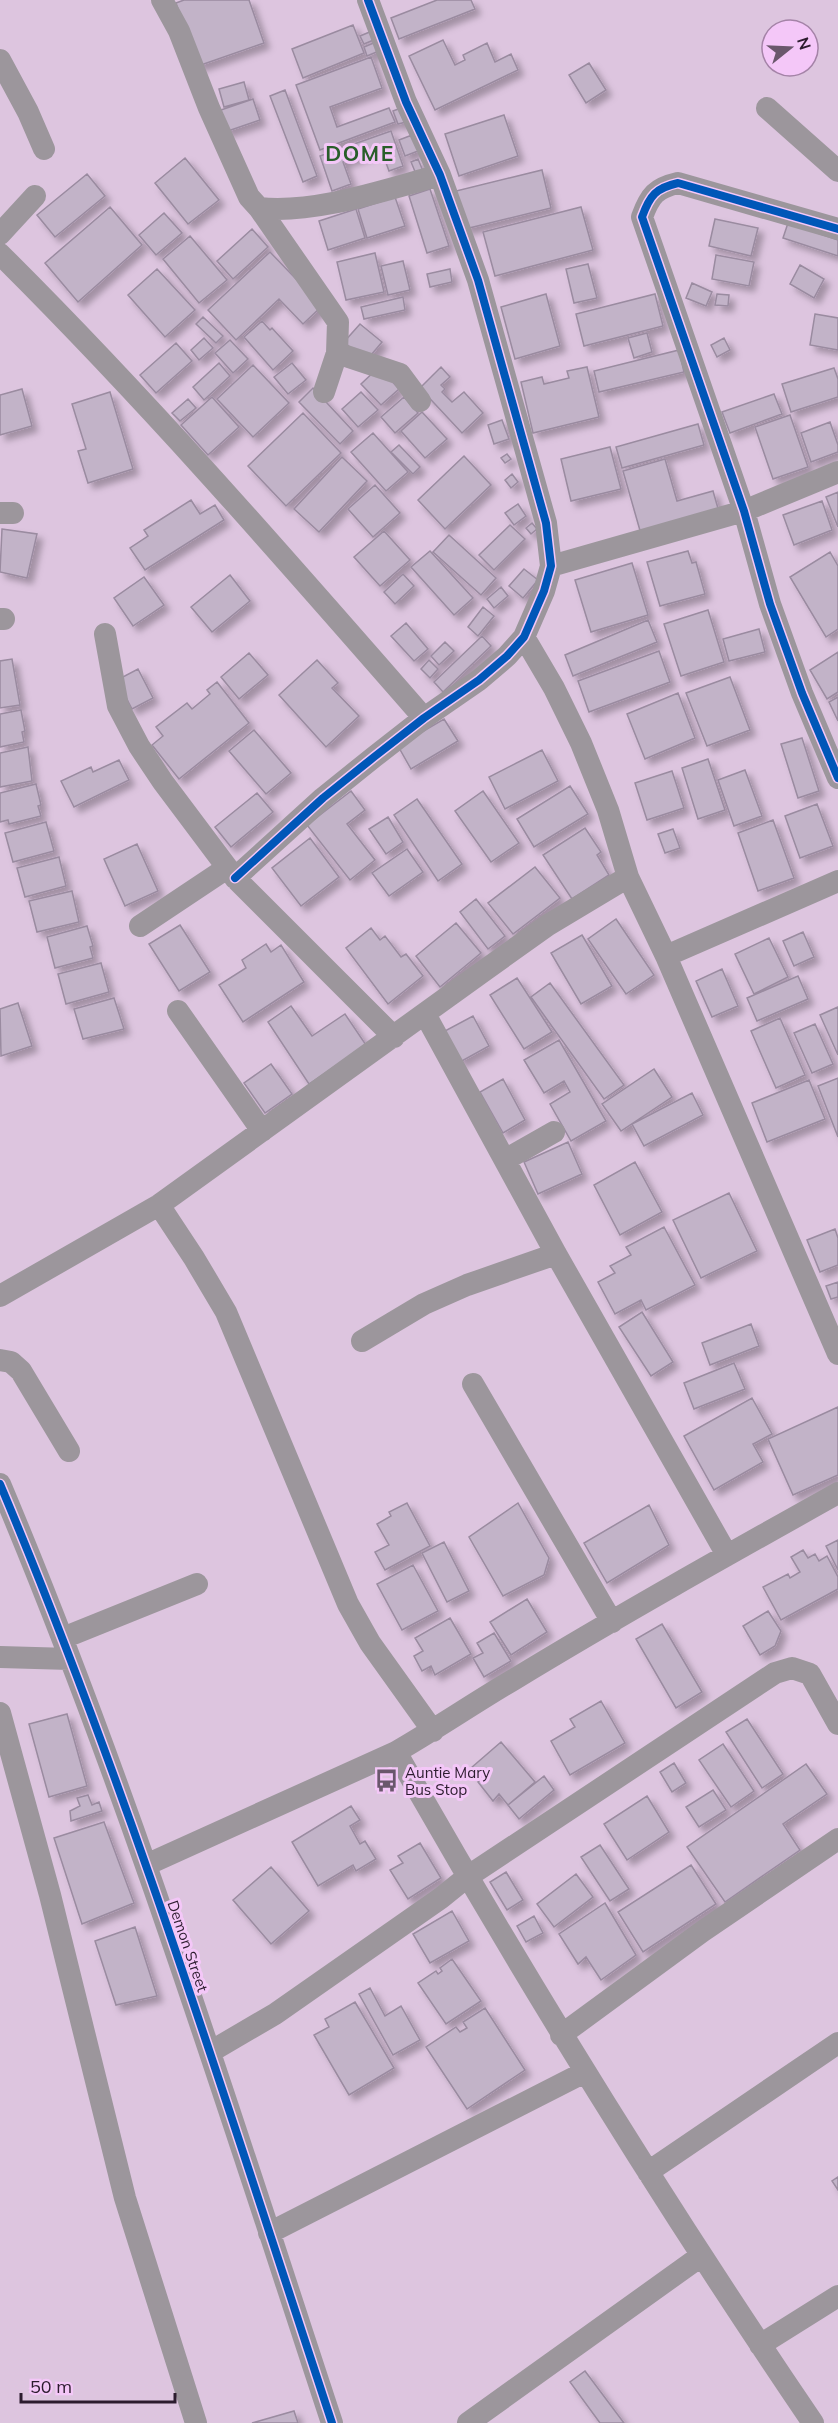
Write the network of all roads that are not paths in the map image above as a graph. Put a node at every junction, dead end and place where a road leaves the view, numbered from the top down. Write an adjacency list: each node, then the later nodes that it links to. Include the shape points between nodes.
1 (162, 0): 9 (street, via 179,31 249,197)
2 (368, 0): 7 (street, via 406,102)
3 (0, 60): 5 (street)
4 (767, 108): 6 (street)
5 (44, 149)
6 (838, 171)
7 (440, 175): 9 (street, via 311,206); 18 (street, via 481,291 546,523)
8 (35, 196): 11 (street)
9 (258, 208): 13 (street, via 338,322)
10 (838, 229): 17 (street, via 678,183 660,187 642,217)
11 (0, 234)
12 (0, 254): 21 (street, via 210,475)
13 (337, 353): 14 (street); 15 (street, via 400,374)
14 (324, 392)
15 (420, 401)
16 (838, 472): 17 (street)
17 (744, 511): 18 (street); 22 (street, via 770,604)
18 (551, 566): 20 (street)
19 (105, 634): 23 (street, via 118,706 139,746)
20 (524, 637): 21 (street, via 479,680); 24 (street, via 581,743 608,810)
21 (424, 718): 23 (street)
22 (838, 778)
23 (231, 873): 26 (street); 30 (street)
24 (628, 877): 27 (street); 29 (street, via 549,926)
25 (838, 881): 27 (street)
26 (140, 926)
27 (666, 957): 38 (street)
28 (178, 1011): 31 (street)
29 (425, 1014): 30 (street); 33 (street)
30 (394, 1036): 31 (street)
31 (262, 1131): 34 (street)
32 (554, 1132): 33 (street)
33 (505, 1161): 35 (street)
34 (159, 1205): 36 (street); 52 (street, via 226,1312 348,1604 370,1643)
35 (556, 1254): 37 (street, via 424,1304); 44 (street)
36 (0, 1296)
37 (362, 1341)
38 (838, 1354)
39 (0, 1360): 41 (street, via 11,1362 21,1371)
40 (473, 1384): 46 (street)
41 (69, 1451)
42 (838, 1493): 44 (street)
43 (3, 1498): 47 (street, Demon Street)
44 (727, 1555): 46 (street)
45 (197, 1584): 47 (street)
46 (612, 1622): 52 (street)
47 (63, 1638): 49 (street, Demon Street)
48 (0, 1657): 49 (street)
49 (70, 1659): 55 (street, Demon Street)
50 (0, 1713): 66 (street, via 125,2198)
51 (838, 1724): 56 (street, via 810,1674 792,1668 775,1673)
52 (433, 1731): 53 (street)
53 (396, 1752): 55 (street); 56 (street)
54 (838, 1839): 57 (street)
55 (146, 1865): 59 (street, Demon Street)
56 (467, 1876): 57 (street); 59 (street, via 276,2014)
57 (561, 2035): 60 (street)
58 (838, 2043): 61 (street)
59 (210, 2052): 62 (street, Demon Street)
60 (585, 2072): 61 (street); 62 (street)
61 (648, 2172): 63 (street)
62 (269, 2233): 67 (street, Demon Street)
63 (701, 2256): 65 (street); 68 (street)
64 (838, 2296): 65 (street)
65 (760, 2345): 69 (street)
66 (196, 2423)
67 (332, 2423)
68 (468, 2423)
69 (813, 2423)

